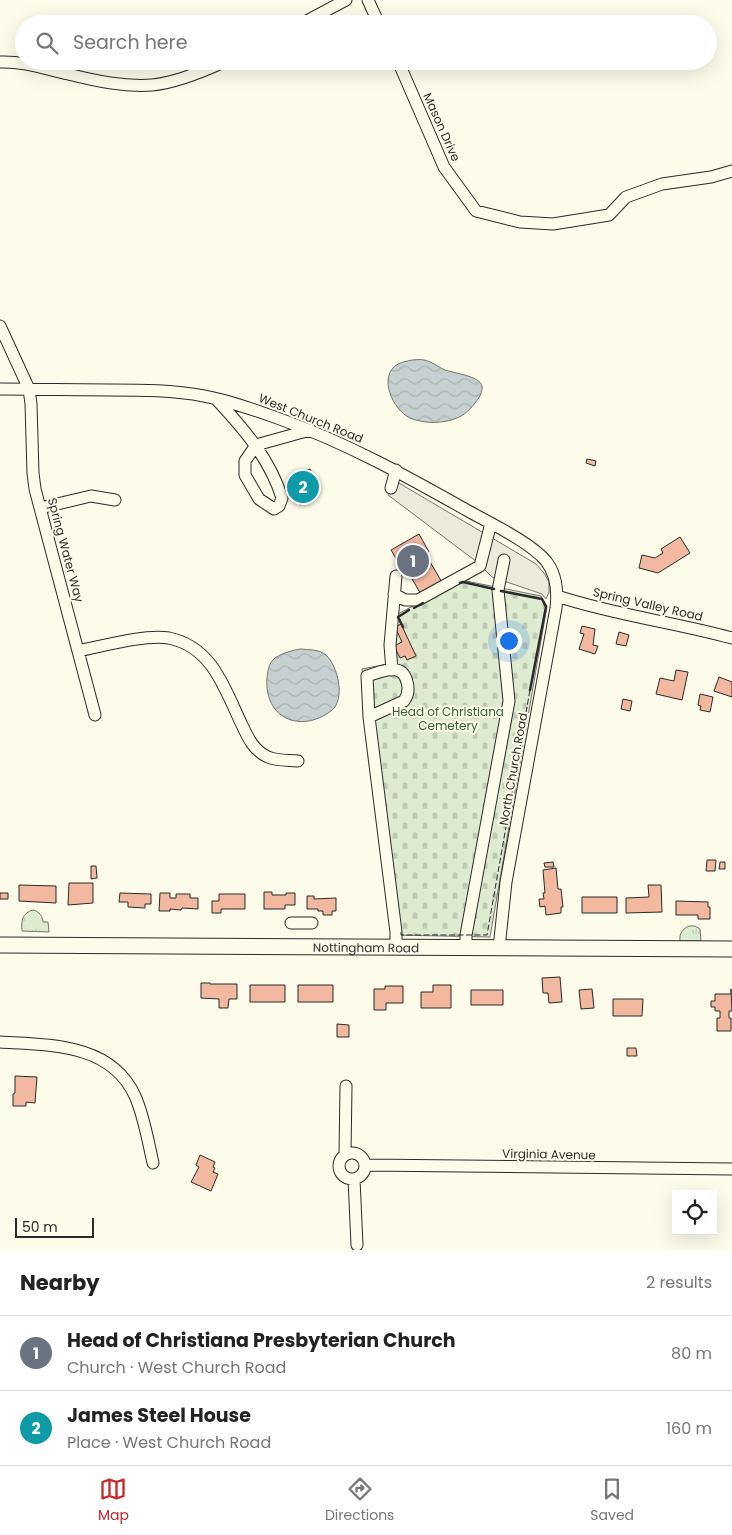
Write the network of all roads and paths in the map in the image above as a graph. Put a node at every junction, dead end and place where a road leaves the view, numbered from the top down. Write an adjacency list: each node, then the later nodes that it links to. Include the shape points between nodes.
1 (346, 0): 3 (street)
2 (368, 0): 4 (street)
3 (318, 15)
4 (376, 15)
5 (0, 62): 6 (street)
6 (15, 62)
7 (52, 70): 8 (street, via 128,85 153,85)
8 (207, 70)
9 (402, 70): 10 (street, Mason Drive, via 444,168 476,211 520,222 553,224 609,215 626,197 662,184)
10 (732, 171)
11 (0, 326): 13 (street, Spring Water Way)
12 (0, 389): 13 (street, West Church Road)
13 (29, 389): 14 (street, West Church Road, via 153,391); 20 (street, Spring Water Way, via 33,473)
14 (216, 399): 15 (street, West Church Road); 16 (street)
15 (310, 430): 16 (street); 17 (street, West Church Road)
16 (256, 445): 16 (street, via 245,461 246,475 259,499 274,509 282,498 277,482)
17 (396, 470): 18 (street); 21 (street, West Church Road)
18 (391, 488)
19 (115, 500): 20 (street, via 91,496)
20 (40, 508): 27 (street, Spring Water Way)
21 (491, 523): 24 (street, via 480,566 418,600 405,600); 25 (street, West Church Road, via 534,550 545,561 555,579)
22 (504, 560): 36 (street, via 498,590 509,700)
23 (396, 576): 24 (street)
24 (394, 594): 28 (street, via 390,646)
25 (558, 596): 26 (street, Spring Valley Road); 37 (street, North Church Road, via 505,890)
26 (732, 638)
27 (78, 651): 29 (street, Spring Water Way); 31 (street, via 151,637 170,638 191,646 217,672 252,746 268,757)
28 (392, 670): 30 (street, via 367,676); 30 (street, via 405,675 408,696 399,704)
29 (95, 715)
30 (369, 718): 35 (street)
31 (298, 761)
32 (291, 923): 33 (street)
33 (312, 923)
34 (0, 945): 35 (main road, Nottingham Road)
35 (396, 947): 36 (main road, Nottingham Road)
36 (466, 948): 37 (main road, Nottingham Road)
37 (499, 948): 38 (main road, Nottingham Road)
38 (732, 950)
39 (0, 1042): 42 (street, via 71,1048 94,1055 112,1066 134,1094)
40 (346, 1086): 41 (street)
41 (345, 1154): 43 (street, via 362,1156); 45 (street, via 340,1162 340,1171)
42 (153, 1163)
43 (366, 1165): 44 (street, Virginia Avenue); 45 (street, via 364,1172)
44 (732, 1169)
45 (354, 1179): 46 (street)
46 (356, 1245)

